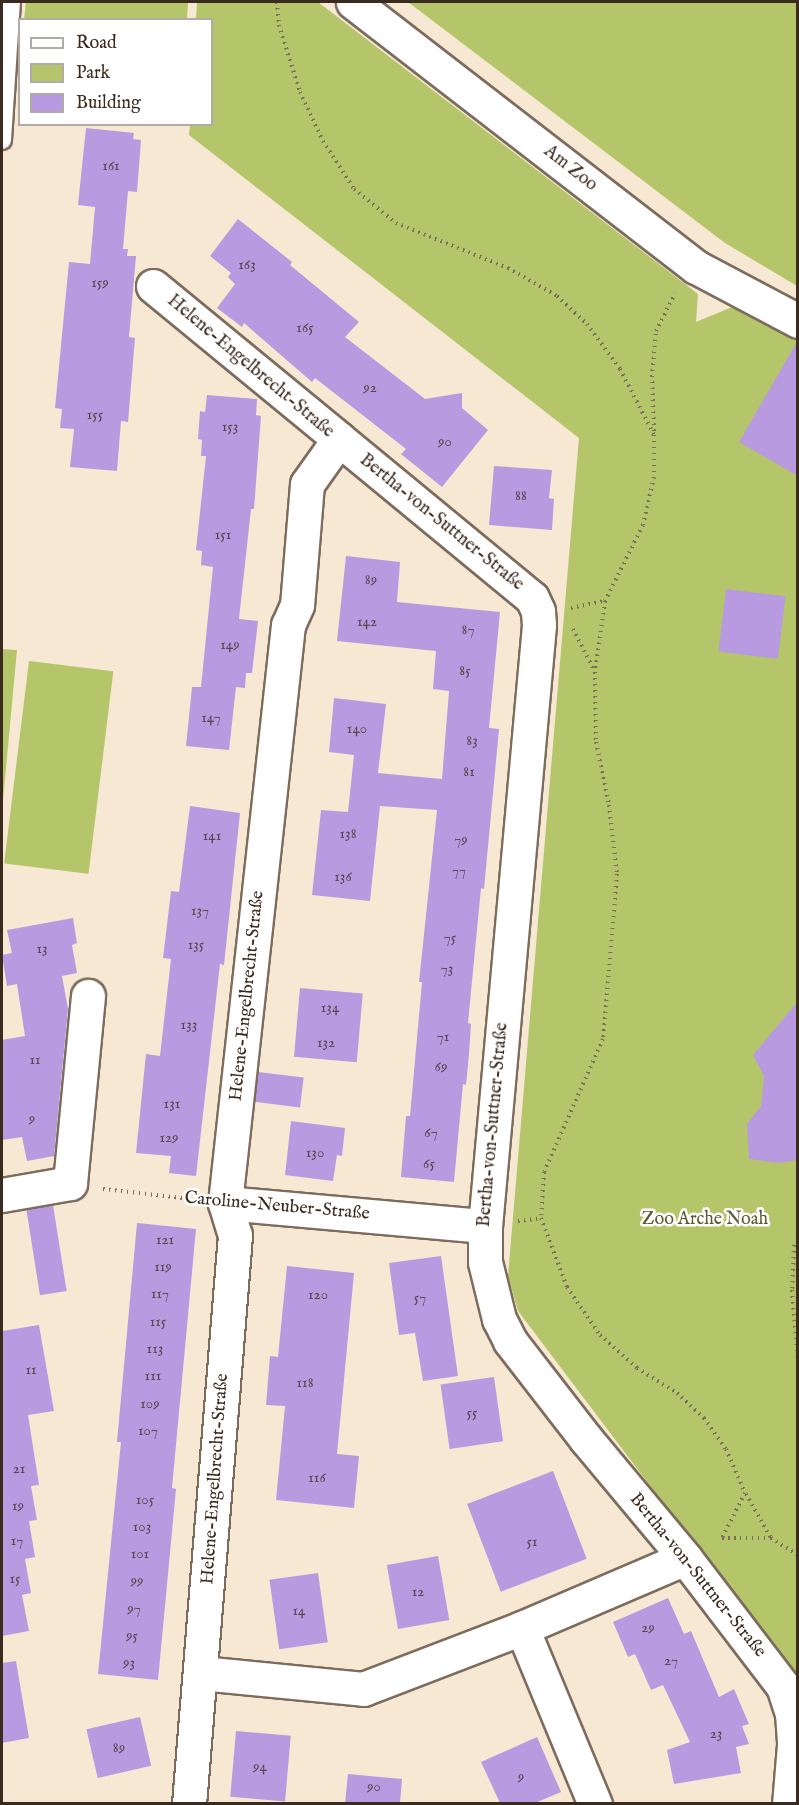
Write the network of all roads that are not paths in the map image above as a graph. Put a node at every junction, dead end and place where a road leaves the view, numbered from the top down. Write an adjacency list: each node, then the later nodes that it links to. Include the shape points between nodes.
1 (11, 2): 3 (lane)
2 (353, 2): 5 (street, Am Zoo, via 696,267)
3 (2, 140)
4 (153, 286): 6 (street, Helene-Engelbrecht-Straße)
5 (798, 321)
6 (339, 439): 9 (street, Helene-Engelbrecht-Straße, via 307,484 297,605 288,625); 10 (street, Bertha-von-Suttner-Straße, via 532,598 538,611)
7 (87, 996): 8 (street, via 70,1183)
8 (2, 1195)
9 (225, 1203): 10 (street, Caroline-Neuber-Straße); 13 (street, Helene-Engelbrecht-Straße, via 235,1235)
10 (485, 1226): 11 (street, Bertha-von-Suttner-Straße, via 485,1262 499,1319 510,1341)
11 (685, 1558): 12 (street); 16 (street, Bertha-von-Suttner-Straße, via 783,1686 792,1713 794,1745)
12 (522, 1628): 13 (street, via 363,1689); 15 (street)
13 (201, 1673): 14 (street, Helene-Engelbrecht-Straße)
14 (189, 1803)
15 (595, 1803)
16 (789, 1803)

